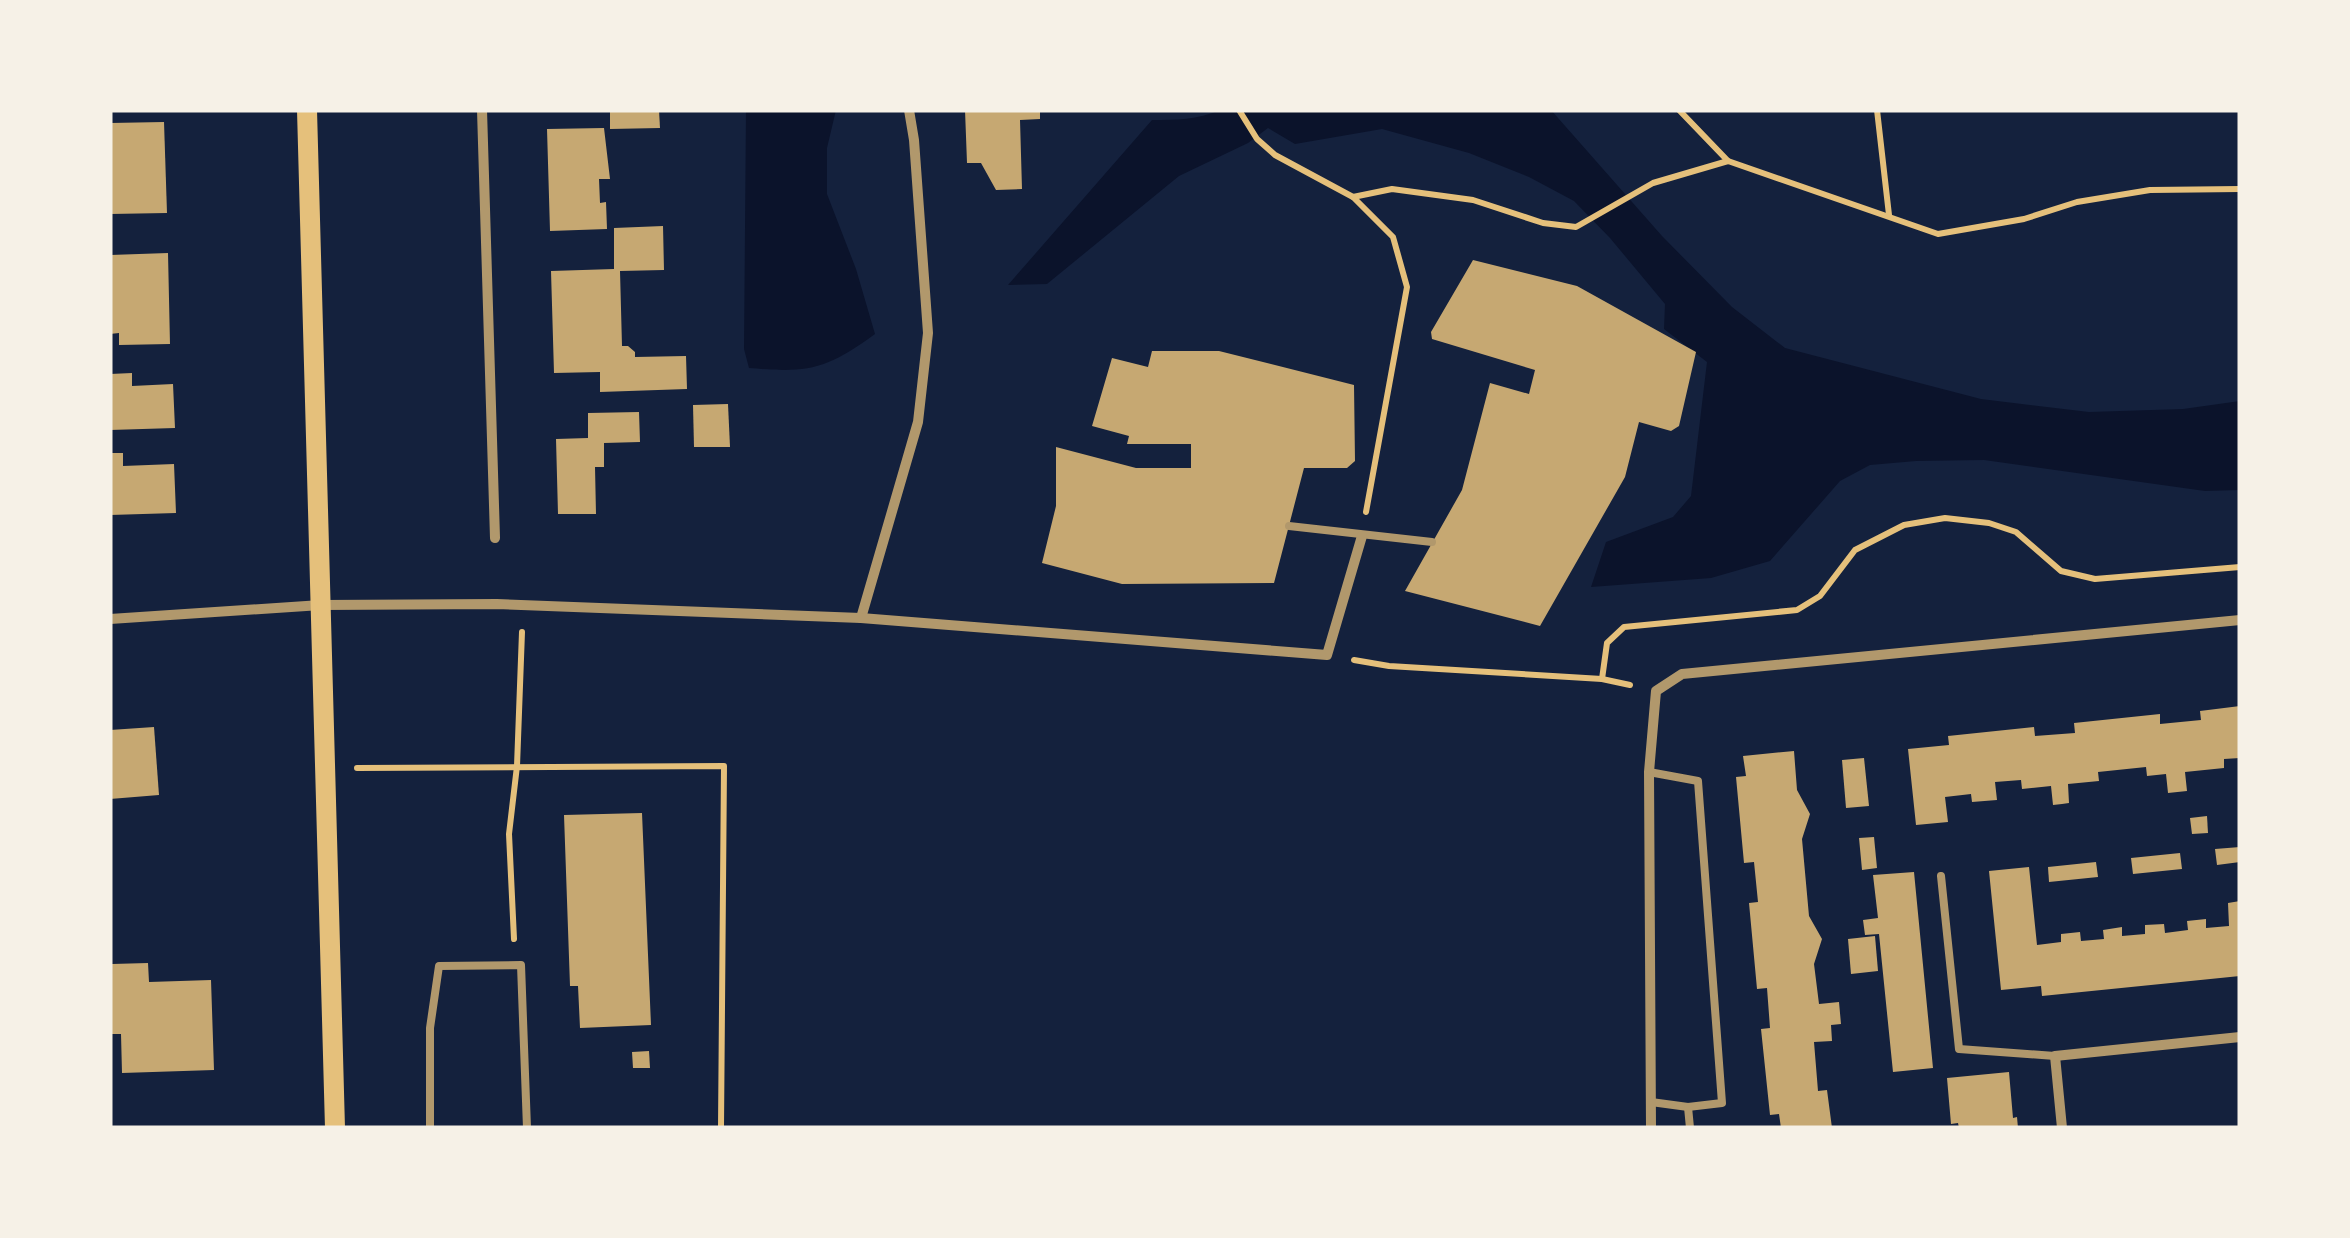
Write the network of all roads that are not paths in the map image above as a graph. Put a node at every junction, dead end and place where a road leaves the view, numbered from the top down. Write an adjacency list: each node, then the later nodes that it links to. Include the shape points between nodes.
1 (306, 110): 8 (main road)
2 (482, 110): 6 (street)
3 (909, 110): 9 (street, via 928,333 918,422)
4 (1289, 526): 5 (lane)
5 (1362, 536): 7 (lane); 9 (street, via 1327,655)
6 (495, 538)
7 (1432, 542)
8 (321, 605): 9 (street); 10 (street); 18 (main road)
9 (861, 618)
10 (110, 619)
11 (2240, 620): 12 (street, via 1682,674 1656,691)
12 (1649, 772): 16 (street); 17 (lane, via 1698,781 1722,1102)
13 (1941, 876): 15 (lane, via 1959,1049)
14 (2240, 1038): 15 (street)
15 (2055, 1056): 23 (street)
16 (1651, 1102): 17 (lane); 21 (street)
17 (1688, 1107): 22 (lane)
18 (335, 1128)
19 (430, 1128): 20 (lane, via 430,1028 439,966 515,965 521,965)
20 (528, 1128)
21 (1651, 1128)
22 (1690, 1128)
23 (2062, 1128)

